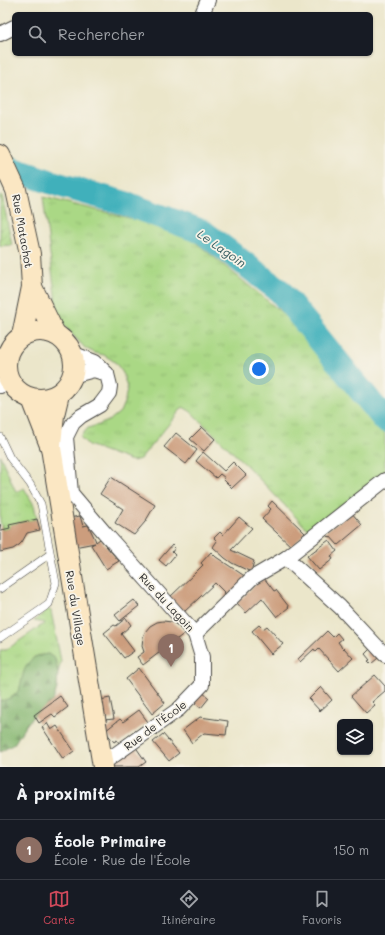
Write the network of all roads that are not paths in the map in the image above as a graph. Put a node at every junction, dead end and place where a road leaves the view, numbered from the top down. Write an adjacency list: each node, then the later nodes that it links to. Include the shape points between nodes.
1 (208, 0): 2 (street)
2 (203, 12)
3 (12, 28): 4 (street)
4 (0, 34)
5 (0, 155): 6 (main road, Rue Matachot, via 16,190 30,254)
6 (32, 288): 7 (main road, Rue Matachot); 8 (main road, Rue Matachot)
7 (55, 334): 8 (main road, via 40,330); 9 (main road, via 66,342)
8 (22, 336): 10 (main road)
9 (72, 353): 11 (street, via 95,362); 12 (main road)
10 (4, 354): 13 (main road)
11 (106, 374): 12 (street, via 94,370); 22 (street, Rue du Lagoin, via 110,386 109,393 100,405 73,423 66,437 71,493)
12 (72, 376): 14 (main road, via 68,385)
13 (5, 384): 15 (main road)
14 (59, 394): 15 (main road, via 44,400); 17 (main road, Rue du Village)
15 (32, 399): 17 (main road, Rue du Village)
16 (0, 437): 19 (lane, via 10,458 30,484 41,504)
17 (51, 448): 25 (main road, Rue du Village)
18 (385, 480): 20 (street, Rue du Lagoin)
19 (50, 554): 21 (lane); 23 (lane, via 56,583 49,604)
20 (286, 558): 22 (street, Rue du Lagoin, via 252,578); 24 (street, via 340,607)
21 (0, 590)
22 (194, 634): 25 (street, Rue de l'École, via 202,657 202,685 180,709)
23 (0, 638)
24 (385, 655)
25 (102, 765)

